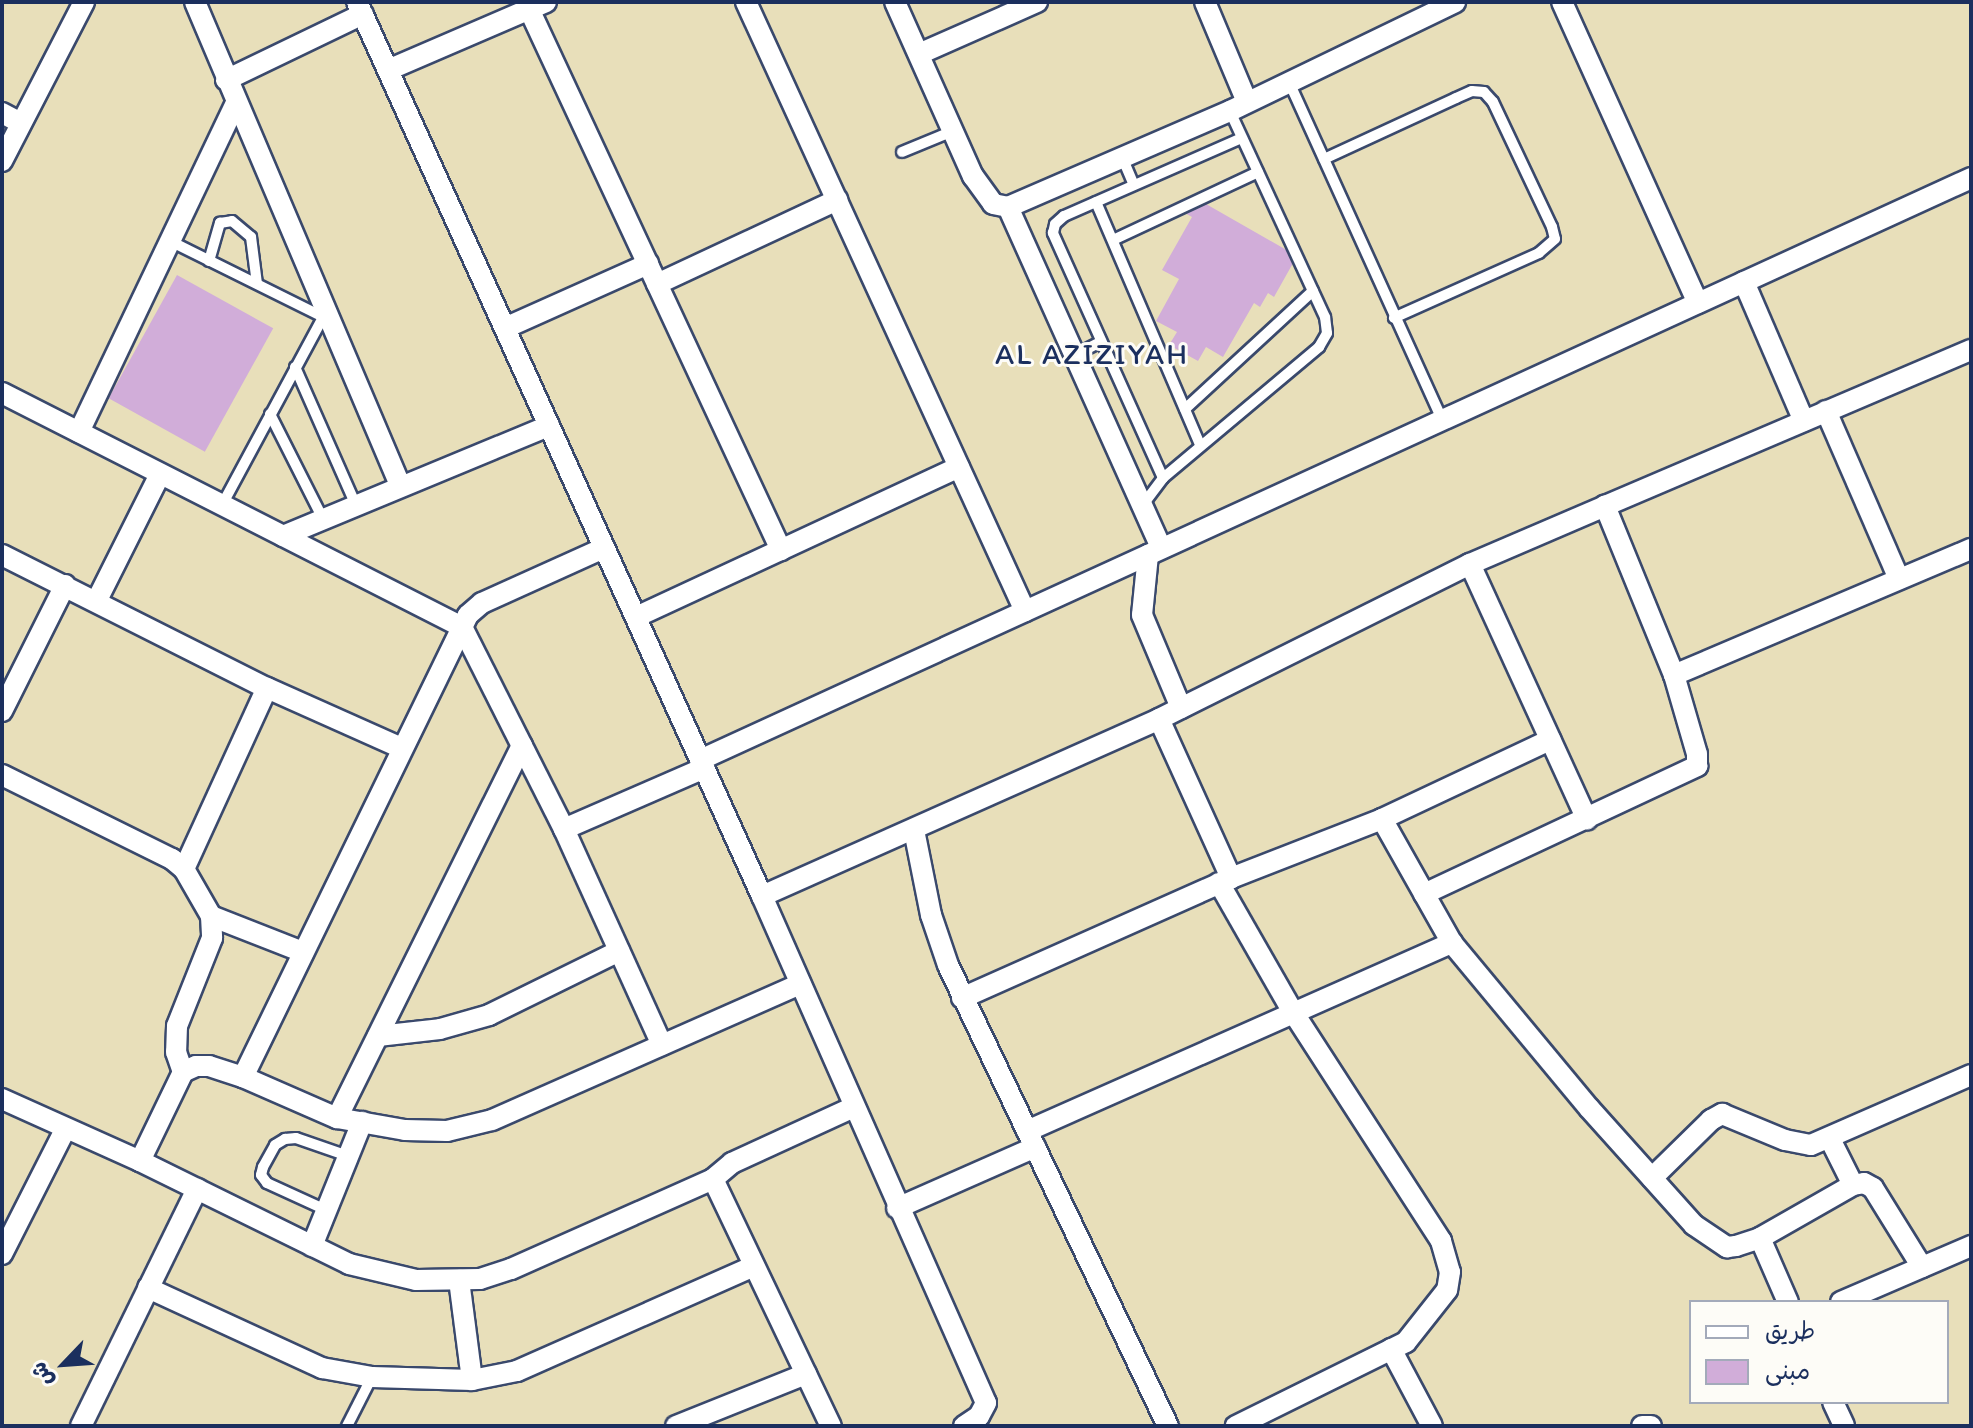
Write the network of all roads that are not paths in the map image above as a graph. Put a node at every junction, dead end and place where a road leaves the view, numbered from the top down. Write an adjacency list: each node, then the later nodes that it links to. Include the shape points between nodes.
1 (84, 2): 18 (street)
2 (195, 2): 13 (street)
3 (746, 2): 28 (street)
4 (895, 2): 11 (street)
5 (1037, 2): 11 (street)
6 (1205, 2): 16 (street)
7 (1455, 2): 14 (street)
8 (1562, 2): 39 (street)
9 (537, 6): 12 (street); 34 (street)
10 (360, 8): 12 (street); 13 (street)
11 (919, 54): 19 (street)
12 (388, 70): 42 (street)
13 (226, 80): 15 (street)
14 (1289, 82): 16 (street); 23 (lane)
15 (236, 103): 32 (street); 40 (street)
16 (1238, 107): 20 (lane); 22 (street)
17 (2, 113): 18 (street)
18 (21, 123): 24 (street)
19 (953, 131): 21 (lane); 30 (street, via 982,194 993,204)
20 (1242, 138): 25 (lane); 27 (lane)
21 (902, 152)
22 (1122, 157): 27 (lane); 30 (street)
23 (1324, 159): 41 (lane); 41 (lane, via 1472,91 1484,92 1552,227 1555,239 1539,253)
24 (2, 161)
25 (1258, 172): 31 (lane); 38 (lane)
26 (1971, 178): 35 (street)
27 (1134, 185): 29 (lane)
28 (837, 200): 37 (street); 56 (street)
29 (1096, 202): 31 (lane); 43 (lane, via 1064,216 1053,233)
30 (1008, 207): 45 (street)
31 (1113, 240): 48 (lane)
32 (170, 241): 33 (lane); 54 (street)
33 (209, 261): 36 (lane); 36 (lane, via 220,223 232,221 251,237)
34 (648, 264): 37 (street); 42 (street)
35 (1744, 282): 39 (street); 52 (street)
36 (257, 284): 40 (lane)
37 (657, 284): 68 (street)
38 (1313, 291): 48 (lane); 55 (lane, via 1327,333 1319,347)
39 (1698, 303): 51 (street)
40 (324, 314): 46 (lane); 59 (street)
41 (1394, 318): 51 (lane)
42 (505, 328): 53 (street)
43 (1100, 342): 45 (lane); 58 (lane)
44 (1971, 350): 49 (street)
45 (1075, 355): 62 (street)
46 (295, 367): 50 (lane); 61 (lane)
47 (2, 393): 54 (street)
48 (1185, 409): 55 (lane)
49 (1826, 411): 52 (street); 72 (street)
50 (270, 414): 60 (lane); 64 (lane)
51 (1442, 420): 69 (street)
52 (1804, 421): 63 (street)
53 (549, 426): 59 (street); 66 (street)
54 (79, 432): 57 (street)
55 (1200, 445): 58 (lane)
56 (959, 467): 68 (street); 75 (street)
57 (160, 474): 60 (street); 74 (street)
58 (1163, 478): 62 (lane)
59 (400, 485): 61 (street)
60 (222, 505): 65 (street)
61 (356, 505): 64 (street)
62 (1142, 506): 69 (street)
63 (1605, 506): 71 (street); 78 (street)
64 (323, 519): 65 (street)
65 (283, 536): 77 (street)
66 (604, 548): 76 (street); 77 (street, via 482,603)
67 (1971, 549): 72 (street)
68 (781, 550): 76 (street)
69 (1155, 552): 75 (street); 80 (street, via 1142,615)
70 (2, 555): 73 (street)
71 (1470, 564): 80 (street); 83 (street)
72 (1899, 579): 78 (street)
73 (65, 585): 74 (street); 81 (street)
74 (97, 600): 79 (street)
75 (1025, 611): 86 (street)
76 (636, 617): 86 (street)
77 (462, 627): 84 (street); 85 (street)
78 (1674, 675): 89 (street, via 1697,766)
79 (267, 688): 85 (street); 92 (street)
80 (1181, 708): 82 (street)
81 (2, 711)
82 (1159, 719): 91 (street); 93 (street)
83 (1550, 740): 88 (street); 89 (street)
84 (522, 745): 90 (street); 103 (street)
85 (402, 748): 99 (street)
86 (702, 764): 90 (street); 95 (street)
87 (2, 775): 92 (street)
88 (1382, 819): 93 (street); 94 (street)
89 (1587, 819): 94 (street)
90 (564, 829): 98 (street)
91 (914, 830): 95 (street); 101 (street, via 937,938)
92 (184, 869): 96 (street)
93 (1225, 881): 101 (street); 102 (street)
94 (1424, 894): 97 (street)
95 (762, 896): 100 (street)
96 (211, 916): 99 (street); 105 (street, via 212,938 177,1026 176,1052)
97 (1452, 943): 102 (street); 117 (street)
98 (619, 951): 103 (street, via 489,1015 440,1029); 104 (street)
99 (303, 952): 107 (street)
100 (800, 984): 104 (street); 109 (street)
101 (962, 998): 113 (street)
102 (1293, 1012): 113 (street); 133 (street, via 1447,1255 1447,1290 1418,1330)
103 (378, 1036): 110 (street)
104 (662, 1045): 111 (street, via 492,1120 447,1131)
105 (183, 1072): 107 (street, via 209,1066); 116 (street)
106 (1971, 1075): 114 (street)
107 (243, 1077): 110 (street)
108 (2, 1099): 112 (street)
109 (854, 1107): 118 (street, via 732,1163); 121 (street)
110 (337, 1118): 111 (street)
111 (362, 1122): 115 (street)
112 (65, 1130): 116 (street); 126 (street)
113 (1031, 1139): 121 (street); 143 (street)
114 (1830, 1139): 117 (street, via 1799,1144 1722,1114); 119 (street)
115 (348, 1156): 122 (street); 122 (lane, via 285,1139 275,1145 263,1167 267,1183)
116 (140, 1161): 120 (street)
117 (1652, 1178): 123 (street, via 1694,1225 1727,1247)
118 (713, 1179): 127 (street); 129 (street, via 511,1269)
119 (1853, 1185): 123 (street); 128 (street, via 1873,1188)
120 (197, 1189): 124 (street); 130 (street)
121 (897, 1208): 142 (street, via 986,1403)
122 (326, 1210): 124 (street)
123 (1760, 1238): 131 (street)
124 (312, 1246): 129 (street, via 383,1275)
125 (1971, 1246): 128 (street)
126 (2, 1254)
127 (754, 1266): 134 (street); 136 (street, via 517,1371)
128 (1922, 1267): 132 (street)
129 (459, 1280): 136 (street)
130 (148, 1288): 135 (street, via 322,1368); 138 (street)
131 (1787, 1300)
132 (1846, 1300)
133 (1391, 1349): 144 (street); 145 (street)
134 (806, 1374): 140 (street); 141 (street)
135 (372, 1377): 136 (street); 139 (lane)
136 (472, 1380)
137 (1834, 1404): 148 (street)
138 (81, 1426)
139 (347, 1426)
140 (676, 1426)
141 (831, 1426)
142 (964, 1426)
143 (1168, 1426)
144 (1236, 1426)
145 (1432, 1426)
146 (1642, 1426): 147 (street)
147 (1651, 1426)
148 (1844, 1426)

